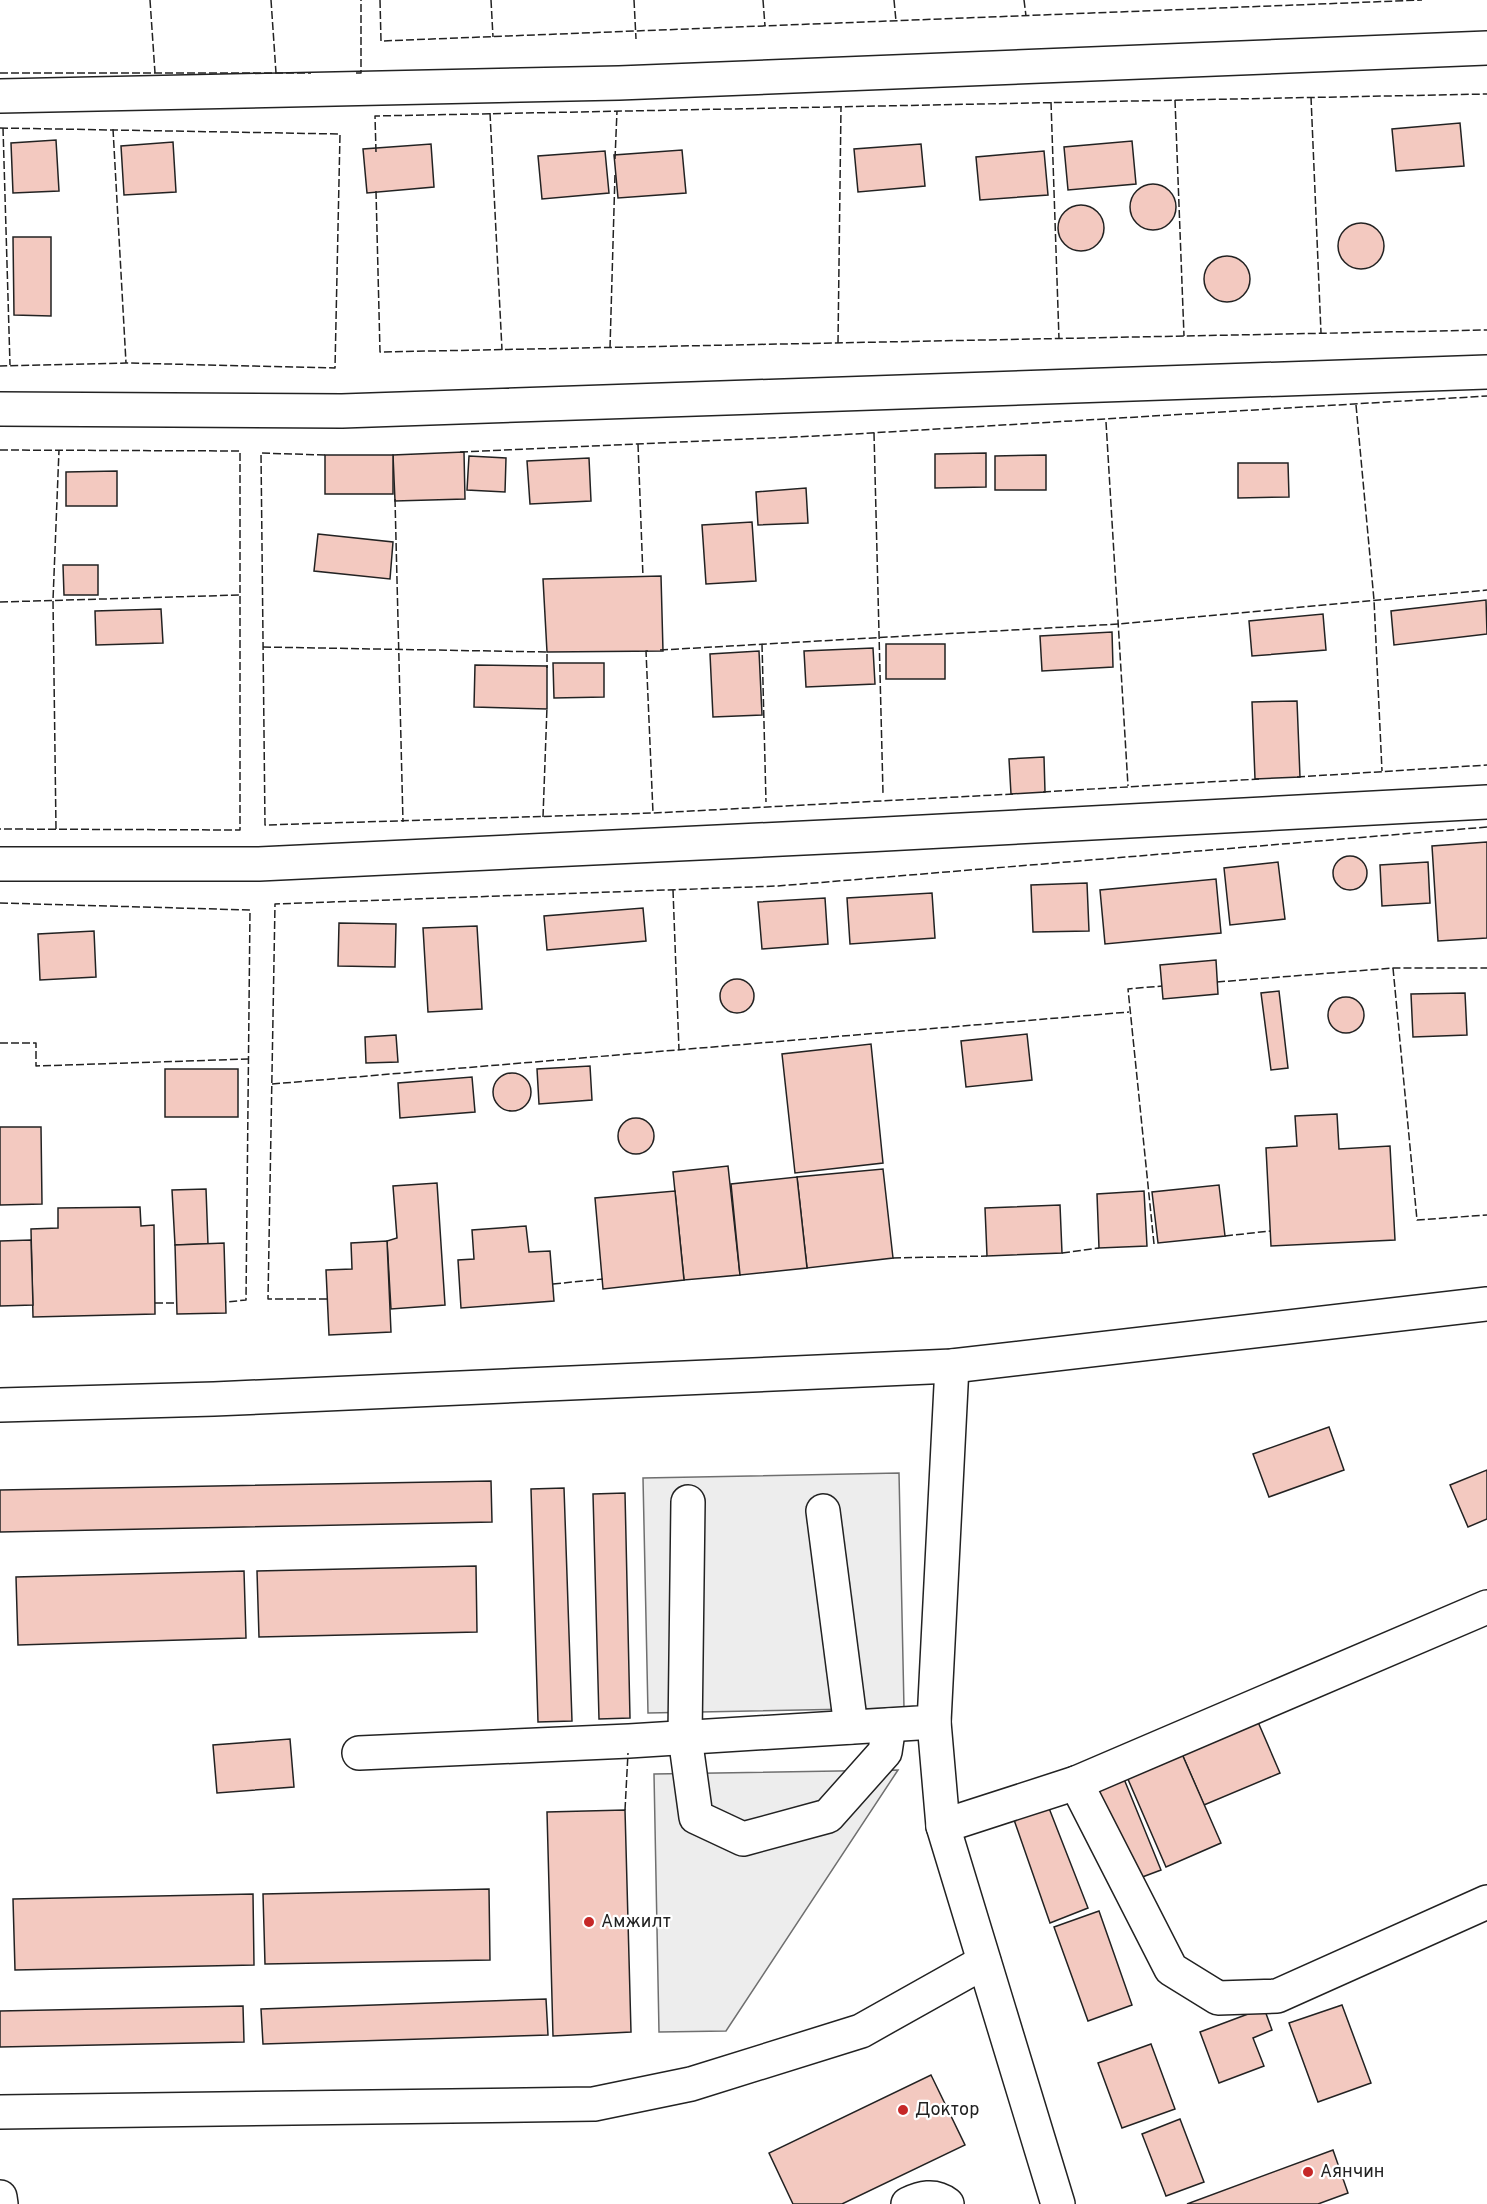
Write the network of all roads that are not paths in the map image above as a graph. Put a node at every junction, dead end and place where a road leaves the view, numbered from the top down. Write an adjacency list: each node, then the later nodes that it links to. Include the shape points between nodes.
1 (1487, 48): 2 (street, via 618,83)
2 (0, 96)
3 (1487, 372): 4 (street, via 342,411)
4 (0, 409)
5 (1487, 802): 6 (street, via 259,864)
6 (0, 864)
7 (1487, 1304): 8 (street)
8 (952, 1365): 9 (street); 13 (street)
9 (0, 1405)
10 (688, 1502): 16 (street)
11 (823, 1511): 15 (street)
12 (1487, 1607): 18 (street)
13 (934, 1722): 14 (street); 19 (street)
14 (889, 1725): 15 (street); 16 (street, via 885,1752 828,1816 743,1839 696,1817)
15 (851, 1727): 16 (street)
16 (685, 1737): 17 (street)
17 (359, 1753)
18 (1076, 1783): 19 (street); 20 (street, via 1171,1969 1218,1998 1276,1996)
19 (943, 1826): 21 (street)
20 (1487, 1902)
21 (984, 1962): 22 (street, via 861,2031 691,2084 594,2104); 27 (street)
22 (0, 2112)
23 (0, 2197): 24 (street)
24 (1, 2204)
25 (908, 2204): 26 (street, via 923,2197)
26 (946, 2204)
27 (1058, 2204)

